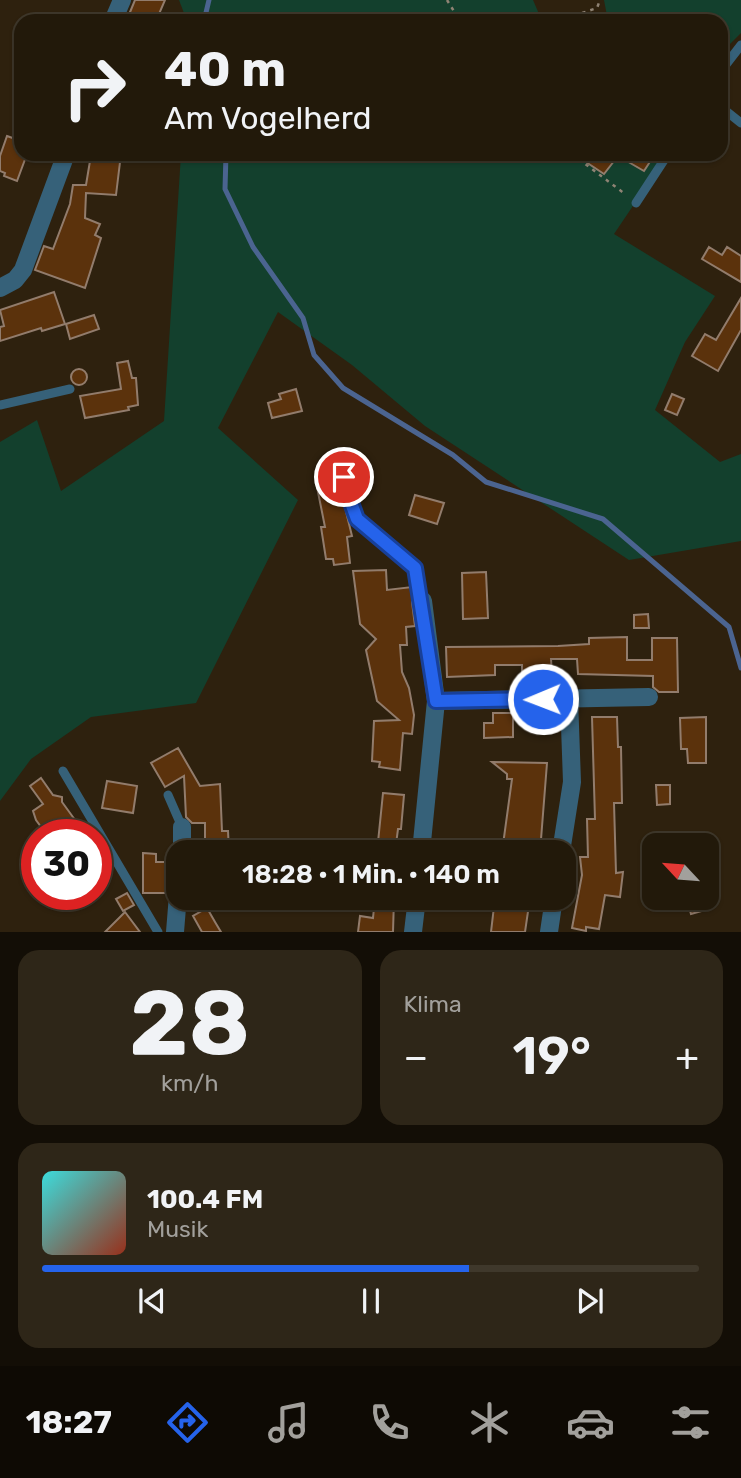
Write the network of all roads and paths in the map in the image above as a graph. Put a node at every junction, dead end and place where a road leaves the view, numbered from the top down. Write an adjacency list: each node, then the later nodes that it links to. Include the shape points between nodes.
1 (600, 0): 2 (path, via 597,8)
2 (579, 14)
3 (741, 45): 4 (lane)
4 (728, 62)
5 (63, 161): 9 (street, via 23,271)
6 (581, 161): 8 (path)
7 (663, 161): 8 (lane)
8 (636, 202)
9 (0, 288)
10 (70, 389): 11 (lane)
11 (0, 405)
12 (344, 477): 13 (lane, via 357,519 415,568)
13 (423, 601): 16 (street)
14 (649, 697): 15 (street)
15 (569, 698): 16 (street); 22 (street, via 572,782)
16 (436, 701): 21 (street)
17 (63, 771): 26 (lane)
18 (168, 795): 19 (lane)
19 (182, 827): 20 (street)
20 (182, 840)
21 (422, 840)
22 (563, 840)
23 (177, 910): 27 (street)
24 (416, 910): 28 (street)
25 (552, 910): 29 (street)
26 (158, 932)
27 (175, 932)
28 (413, 932)
29 (549, 932)

